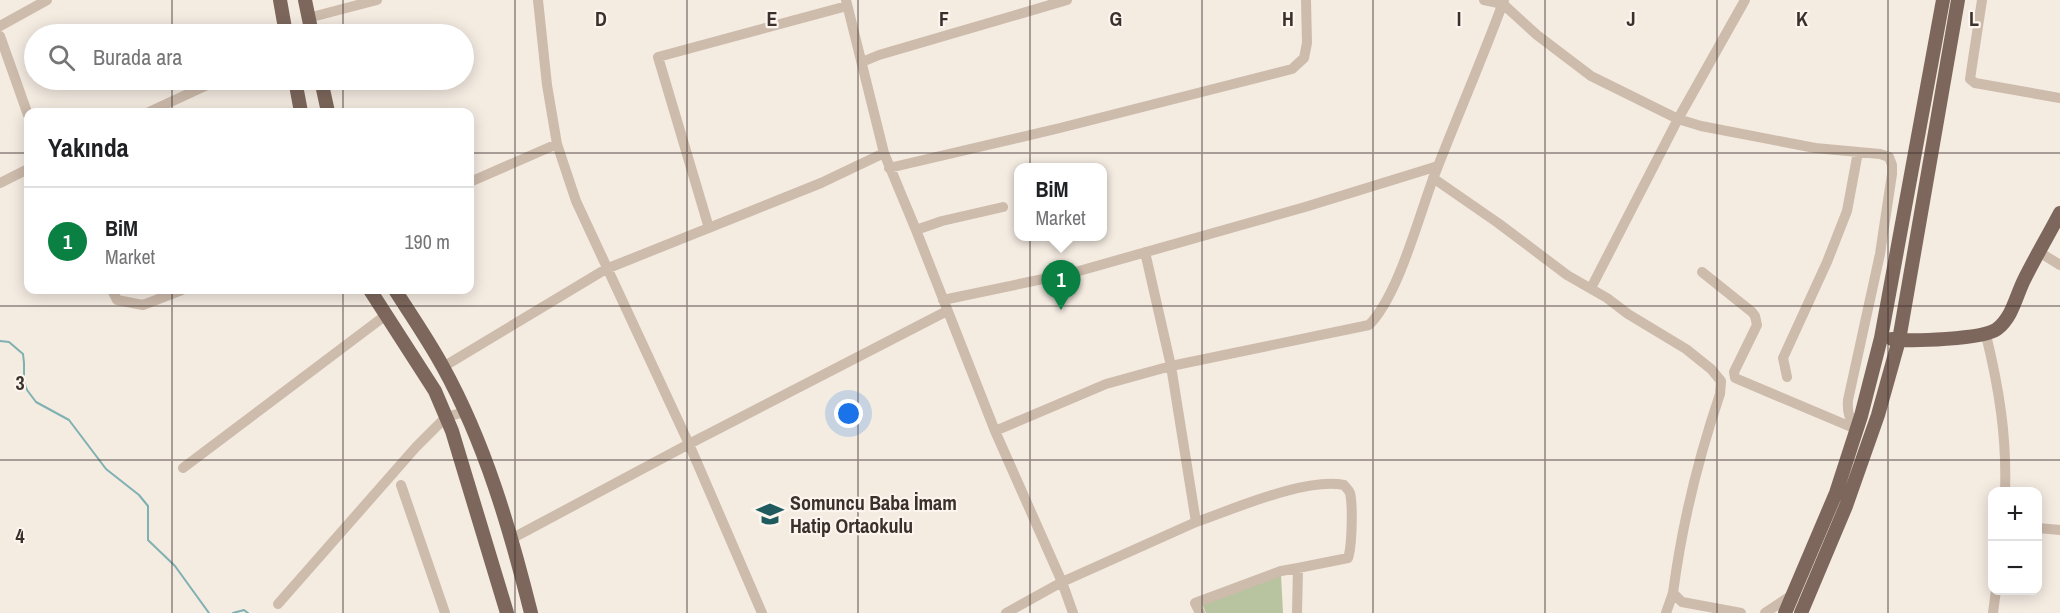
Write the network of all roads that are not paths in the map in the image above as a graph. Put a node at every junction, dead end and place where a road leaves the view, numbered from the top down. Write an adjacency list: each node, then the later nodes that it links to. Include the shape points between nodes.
1 (47, 0): 18 (street)
2 (280, 0): 16 (main road)
3 (305, 0): 15 (main road)
4 (377, 0): 15 (street)
5 (538, 0): 30 (street)
6 (1067, 0): 20 (street)
7 (1306, 0): 34 (street, via 1304,58 1292,69)
8 (1484, 0): 13 (street)
9 (1745, 0): 29 (street)
10 (1942, 0): 56 (main road)
11 (1959, 0): 57 (main road)
12 (1982, 0): 24 (street, via 1970,79)
13 (1504, 2): 29 (street, via 1537,35 1591,76); 33 (street)
14 (846, 3): 20 (street); 41 (street, via 657,57)
15 (308, 18): 17 (main road)
16 (284, 24)
17 (310, 24)
18 (0, 26)
19 (0, 36): 25 (street)
20 (862, 62): 32 (street)
21 (196, 90): 26 (street)
22 (297, 90): 27 (main road)
23 (323, 90): 28 (main road)
24 (2060, 98)
25 (26, 108)
26 (158, 108)
27 (300, 108)
28 (327, 108)
29 (1678, 119): 31 (street, via 1815,148); 48 (street)
30 (557, 144): 37 (street); 46 (street, via 576,201)
31 (1858, 152): 60 (street, via 1847,211 1784,358); 63 (street, via 1889,157 1892,165 1880,254 1848,400 1849,418)
32 (884, 153): 34 (street); 41 (street)
33 (1438, 166): 36 (street); 43 (street)
34 (889, 168): 42 (street)
35 (24, 171): 38 (street)
36 (1433, 178): 48 (street, via 1567,275); 58 (street, via 1391,291 1380,314 1369,325)
37 (474, 181)
38 (0, 183)
39 (1003, 207): 42 (street)
40 (2058, 223): 44 (main road)
41 (709, 228): 46 (street)
42 (916, 230): 53 (street)
43 (1145, 252): 53 (street); 58 (street)
44 (2039, 252): 45 (street); 55 (main road, via 2008,318)
45 (2060, 265)
46 (606, 269): 59 (street); 65 (street)
47 (1702, 272): 63 (street, via 1752,312 1756,320 1735,378)
48 (1591, 288): 75 (street, via 1686,349 1721,381 1686,513)
49 (113, 294): 50 (street, via 117,300 143,305)
50 (172, 294)
51 (373, 294): 54 (main road)
52 (397, 294): 59 (main road)
53 (945, 305): 64 (street); 65 (street)
54 (386, 315): 62 (main road, via 435,391); 66 (street)
55 (1986, 334): 57 (main road); 68 (street, via 1999,386)
56 (1881, 338): 57 (main road); 63 (main road)
57 (1899, 340): 91 (main road, via 1846,506)
58 (1171, 366): 64 (street, via 1106,384); 69 (street)
59 (443, 367): 61 (main road)
60 (1787, 377)
61 (465, 412): 62 (street); 72 (main road)
62 (446, 417): 78 (street); 80 (main road)
63 (1857, 428): 76 (main road, via 1836,493)
64 (995, 432): 74 (street)
65 (689, 444): 72 (street); 82 (street)
66 (183, 468)
67 (401, 485): 79 (street)
68 (2005, 487)
69 (1196, 522): 73 (street, via 1293,489 1328,483 1344,485 1350,491 1348,558); 74 (street)
70 (2042, 528): 71 (street)
71 (2060, 530)
72 (511, 539): 81 (main road)
73 (1298, 568): 85 (street, via 1195,603); 86 (street)
74 (1062, 582): 83 (street); 84 (street)
75 (1672, 592): 87 (street); 88 (street, via 1682,602)
76 (1794, 593): 89 (street); 90 (main road)
77 (1995, 595): 92 (street)
78 (278, 604)
79 (445, 613)
80 (507, 613)
81 (531, 613)
82 (762, 613)
83 (1006, 613)
84 (1073, 613)
85 (1200, 613)
86 (1297, 613)
87 (1666, 613)
88 (1741, 613)
89 (1765, 613)
90 (1785, 613)
91 (1801, 613)
92 (1993, 613)

